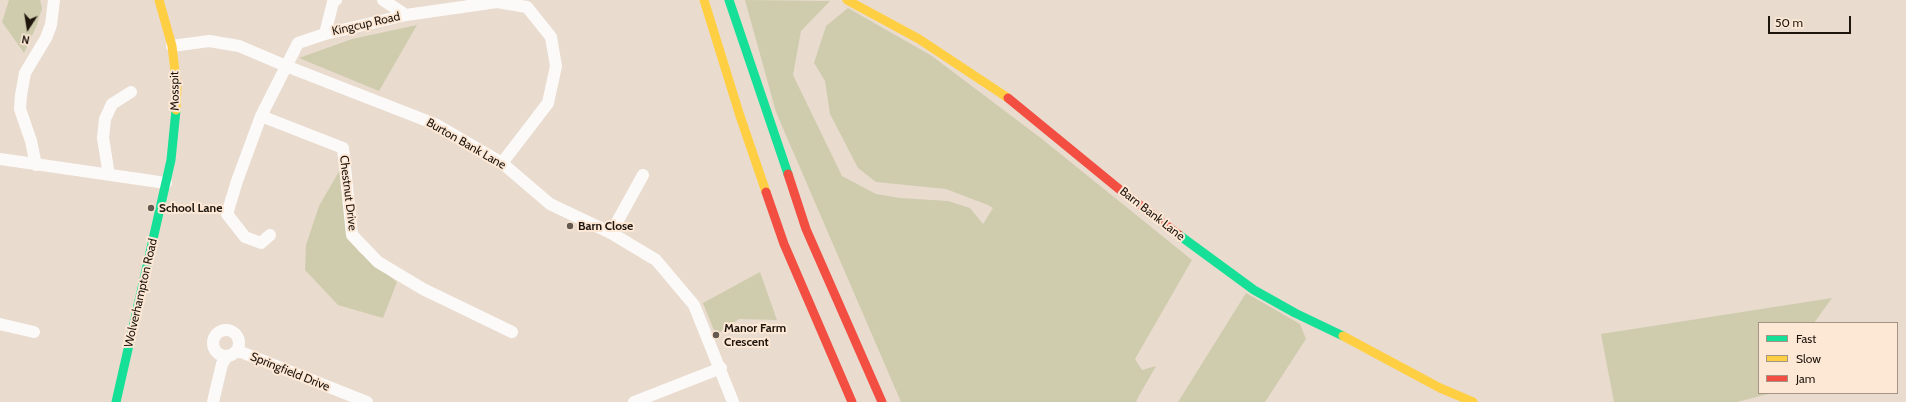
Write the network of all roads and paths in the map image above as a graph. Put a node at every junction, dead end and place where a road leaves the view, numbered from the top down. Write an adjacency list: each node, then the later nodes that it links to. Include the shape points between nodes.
1 (54, 0): 17 (street, via 51,25 25,73 21,95 20,110)
2 (159, 0): 11 (main road, Mosspit)
3 (336, 0): 10 (street, Kingcup Road, via 333,2)
4 (383, 0): 9 (street, Kingcup Road)
5 (704, 0): 32 (main road, via 784,244)
6 (730, 0): 33 (main road, via 806,229)
7 (847, 0): 34 (main road, Barn Bank Lane, via 919,39 1010,99 1119,190 1254,290 1440,388)
8 (498, 1): 9 (street, Kingcup Road); 16 (street, Kingcup Road, via 527,7 551,37 556,66 548,103)
9 (406, 15): 10 (street, Kingcup Road)
10 (325, 34): 12 (street, Kingcup Road, via 298,43)
11 (172, 46): 12 (street, Burton Bank Lane, via 209,41 224,42); 20 (main road, Mosspit, via 177,88 175,127)
12 (286, 66): 14 (street, Kingcup Road); 16 (street, Burton Bank Lane, via 435,124)
13 (131, 92): 18 (street, via 112,104 105,120 103,138)
14 (260, 116): 22 (street, Kingcup Road, via 227,214 246,237 261,243); 25 (street, Chestnut Drive, via 343,148 352,235 378,262 423,289)
15 (0, 159): 17 (street)
16 (502, 163): 21 (street, Burton Bank Lane, via 550,204)
17 (36, 165): 18 (street)
18 (110, 175): 20 (street)
19 (643, 175): 21 (street)
20 (166, 183): 27 (main road, Wolverhampton Road)
21 (611, 233): 26 (street, Burton Bank Lane, via 656,260 694,305)
22 (270, 235)
23 (0, 324): 24 (street)
24 (34, 332)
25 (512, 332)
26 (720, 368): 30 (street); 31 (street, Burton Bank Lane)
27 (116, 402)
28 (213, 402): 29 (street, Springfield Drive, via 222,364 231,354 241,352)
29 (367, 402)
30 (634, 402)
31 (733, 402)
32 (852, 402)
33 (882, 402)
34 (1473, 402)

